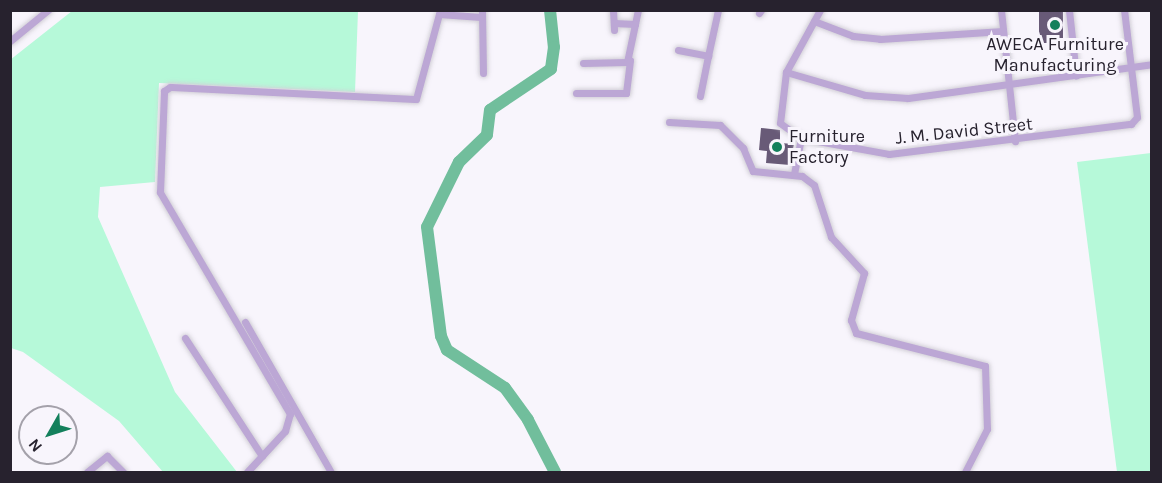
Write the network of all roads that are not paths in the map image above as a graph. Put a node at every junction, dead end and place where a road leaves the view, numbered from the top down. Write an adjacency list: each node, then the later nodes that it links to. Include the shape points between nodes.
1 (48, 10): 13 (street)
2 (613, 10): 11 (street, via 614,26)
3 (638, 10): 11 (street)
4 (718, 10): 15 (street)
5 (820, 10): 10 (street)
6 (1001, 10): 12 (street)
7 (1069, 10): 22 (street)
8 (1124, 10): 19 (street)
9 (481, 14): 21 (street); 33 (street, via 439,14 416,99 170,87 164,91 160,192 290,414)
10 (814, 21): 12 (street, via 853,36 889,39); 20 (street)
11 (635, 24): 16 (street)
12 (1003, 31): 23 (street)
13 (10, 40)
14 (678, 50): 15 (street)
15 (708, 56): 25 (street)
16 (630, 60): 17 (street); 24 (street, via 626,93)
17 (583, 63)
18 (1152, 64): 19 (street)
19 (1130, 69): 22 (street); 28 (street, J. M. David Street, via 1134,121)
20 (786, 72): 23 (street, via 834,89 887,98); 27 (street, via 780,123)
21 (483, 73)
22 (1076, 76): 23 (street)
23 (1009, 85): 28 (street)
24 (576, 93)
25 (700, 96)
26 (669, 122): 29 (street, via 720,125 743,148 753,171)
27 (801, 138): 28 (street, J. M. David Street, via 889,154); 29 (street)
28 (1015, 141)
29 (794, 174): 39 (street, via 814,185 831,237 864,273 852,329 869,339 977,362 987,369 987,429)
30 (245, 322): 32 (street)
31 (185, 338): 34 (street)
32 (301, 420): 33 (street); 38 (street)
33 (290, 423): 34 (street)
34 (262, 456): 37 (street)
35 (87, 472): 36 (street, via 107,456)
36 (123, 472)
37 (247, 472)
38 (331, 472)
39 (965, 472)

